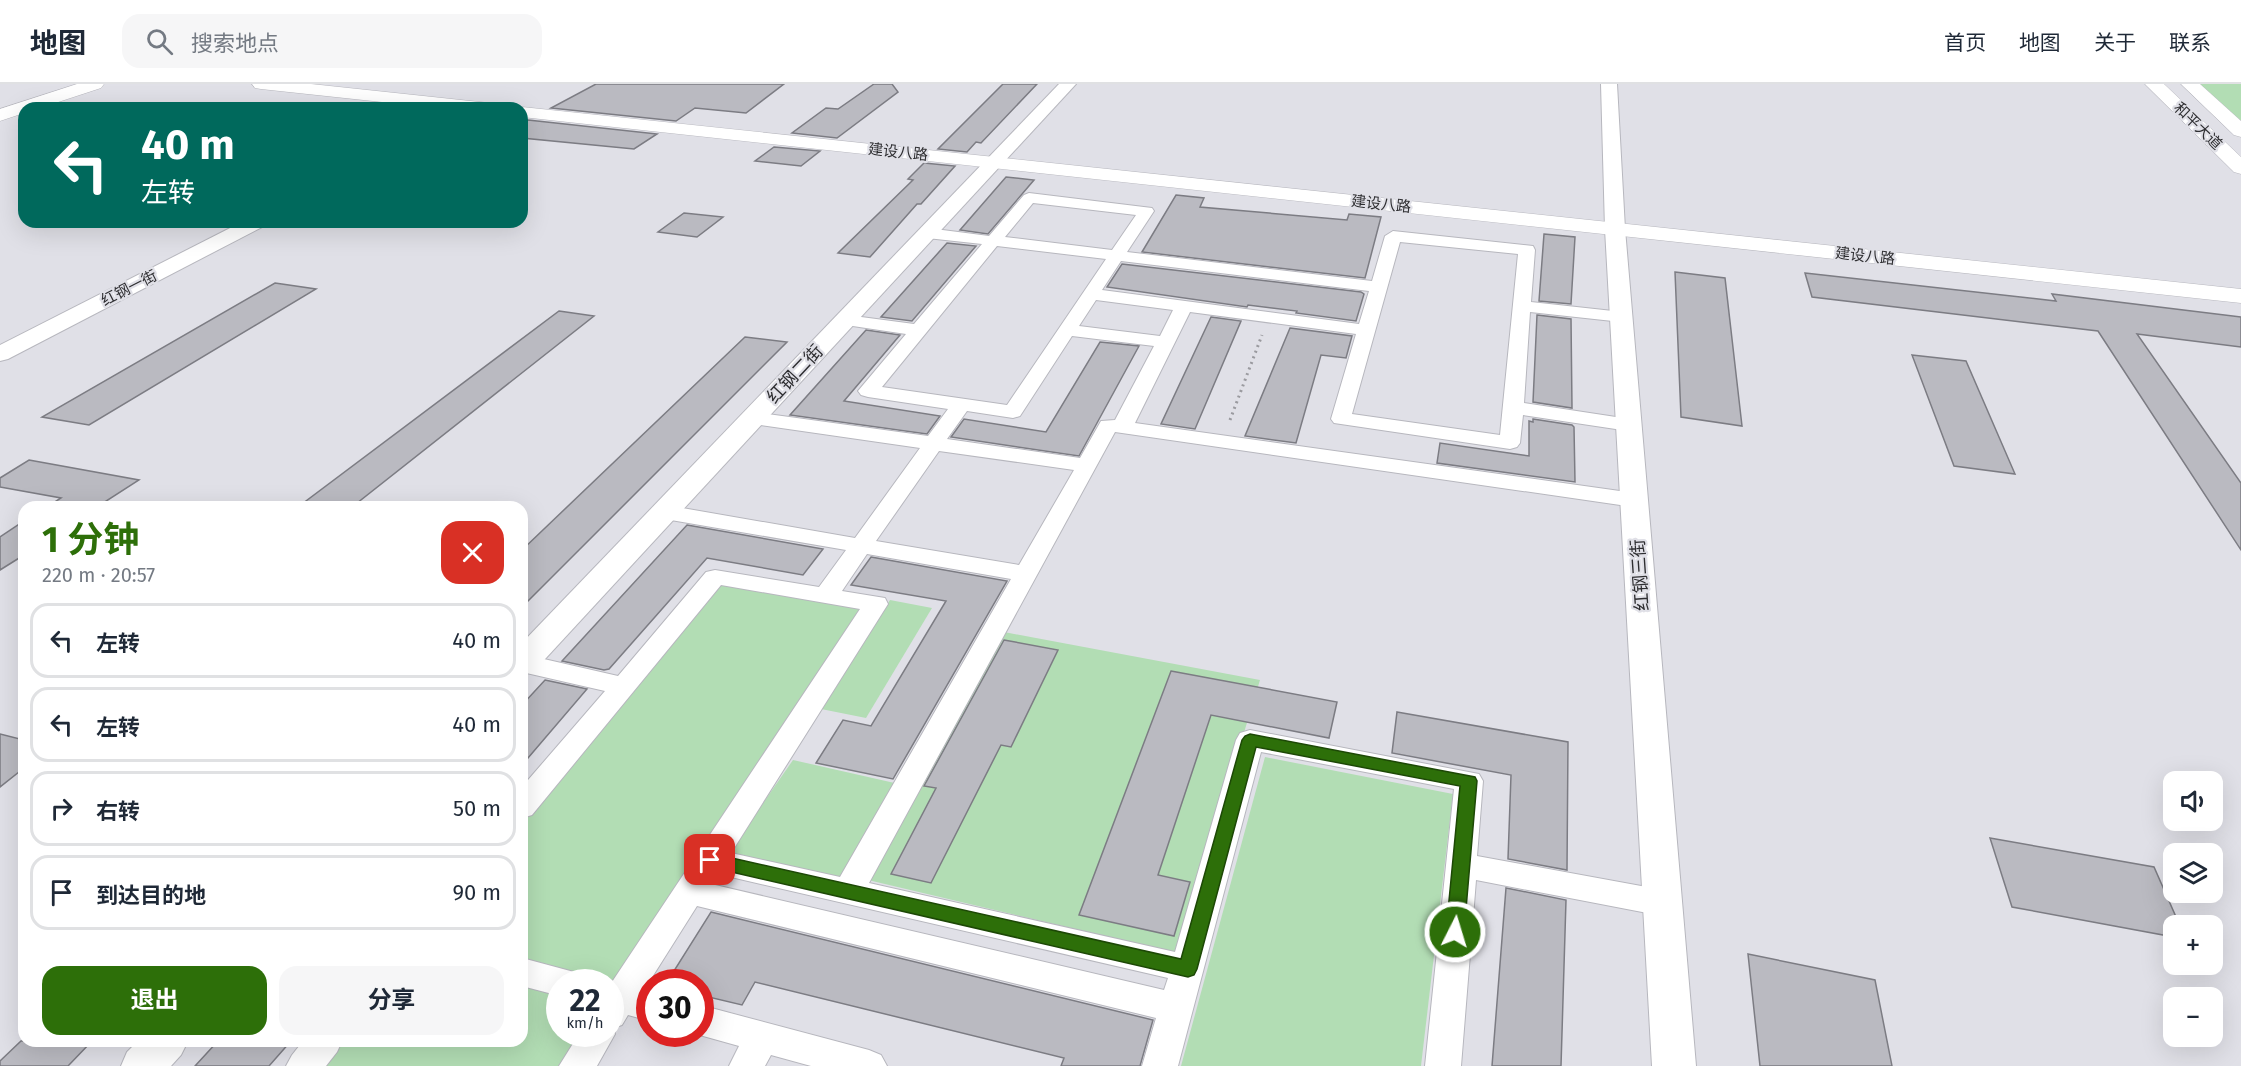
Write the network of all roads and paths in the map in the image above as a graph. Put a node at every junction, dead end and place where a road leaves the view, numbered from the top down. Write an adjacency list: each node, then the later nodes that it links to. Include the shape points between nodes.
1 (65, 84): 10 (main road)
2 (95, 84): 8 (main road)
3 (261, 84): 9 (main road)
4 (1068, 84): 15 (street, 红钢二街)
5 (1609, 84): 18 (street, 红钢三街)
6 (2154, 84): 16 (main road, 和平大道)
7 (2190, 84): 14 (main road, 和平大道)
8 (40, 102)
9 (426, 102)
10 (0, 105)
11 (18, 109): 13 (main road)
12 (528, 113): 15 (main road, 建设八路)
13 (0, 115)
14 (2241, 131)
15 (994, 163): 18 (main road, 建设八路); 19 (street, 红钢二街)
16 (2241, 168)
17 (245, 228): 34 (street, 红钢一街)
18 (1615, 229): 24 (main road, 建设八路); 28 (street, 红钢三街)
19 (927, 233): 20 (street); 29 (street, 红钢二街)
20 (993, 241): 21 (street); 21 (street, via 1029,198 1146,211); 30 (street)
21 (1117, 256): 22 (street); 23 (street)
22 (1378, 287): 26 (street, via 1393,236 1527,250); 32 (street)
23 (1091, 294): 25 (street); 31 (street)
24 (2241, 296)
25 (1184, 306): 27 (street); 33 (street)
26 (1522, 306): 28 (street); 36 (street)
27 (1269, 317): 32 (street); 41 (path)
28 (1622, 317): 38 (street, 红钢三街)
29 (846, 320): 30 (street); 37 (street, 红钢二街)
30 (919, 330): 35 (street, via 868,391)
31 (1067, 330): 33 (street); 35 (street, via 1013,412)
32 (1366, 330): 40 (street, via 1341,419)
33 (1165, 342): 39 (street)
34 (0, 354)
35 (961, 405): 42 (street)
36 (1513, 408): 38 (street); 40 (street, via 1510,443)
37 (753, 418): 42 (street); 46 (street, 红钢二街)
38 (1629, 425): 45 (street, 红钢三街)
39 (1122, 427): 41 (street); 43 (street, via 1108,425)
40 (1422, 430): 44 (street)
41 (1222, 441): 44 (street)
42 (933, 444): 43 (street); 47 (street)
43 (1087, 465): 48 (street)
44 (1415, 469): 45 (street)
45 (1634, 500): 58 (street, 红钢三街)
46 (665, 512): 47 (street); 50 (street, 红钢二街)
47 (862, 545): 48 (street); 49 (street)
48 (1026, 574): 56 (street)
49 (826, 595): 52 (street, via 716,577); 54 (street, via 876,604)
50 (528, 657)
51 (528, 664): 52 (street)
52 (624, 686): 53 (street)
53 (528, 800)
54 (710, 860): 56 (street); 57 (street)
55 (1462, 865): 58 (street); 59 (street, via 1469,781 1250,740); 74 (street)
56 (848, 891): 59 (street)
57 (689, 892): 62 (street); 63 (street)
58 (1663, 903): 75 (street, 红钢三街)
59 (1188, 969): 63 (street)
60 (528, 974): 61 (street)
61 (546, 978)
62 (624, 1002)
63 (1177, 1008): 73 (street)
64 (714, 1028): 68 (street)
65 (160, 1047): 69 (street)
66 (320, 1047): 70 (street)
67 (590, 1047): 71 (street)
68 (755, 1052): 72 (street)
69 (142, 1066)
70 (304, 1066)
71 (578, 1066)
72 (869, 1066)
73 (1160, 1066)
74 (1443, 1066)
75 (1674, 1066)

